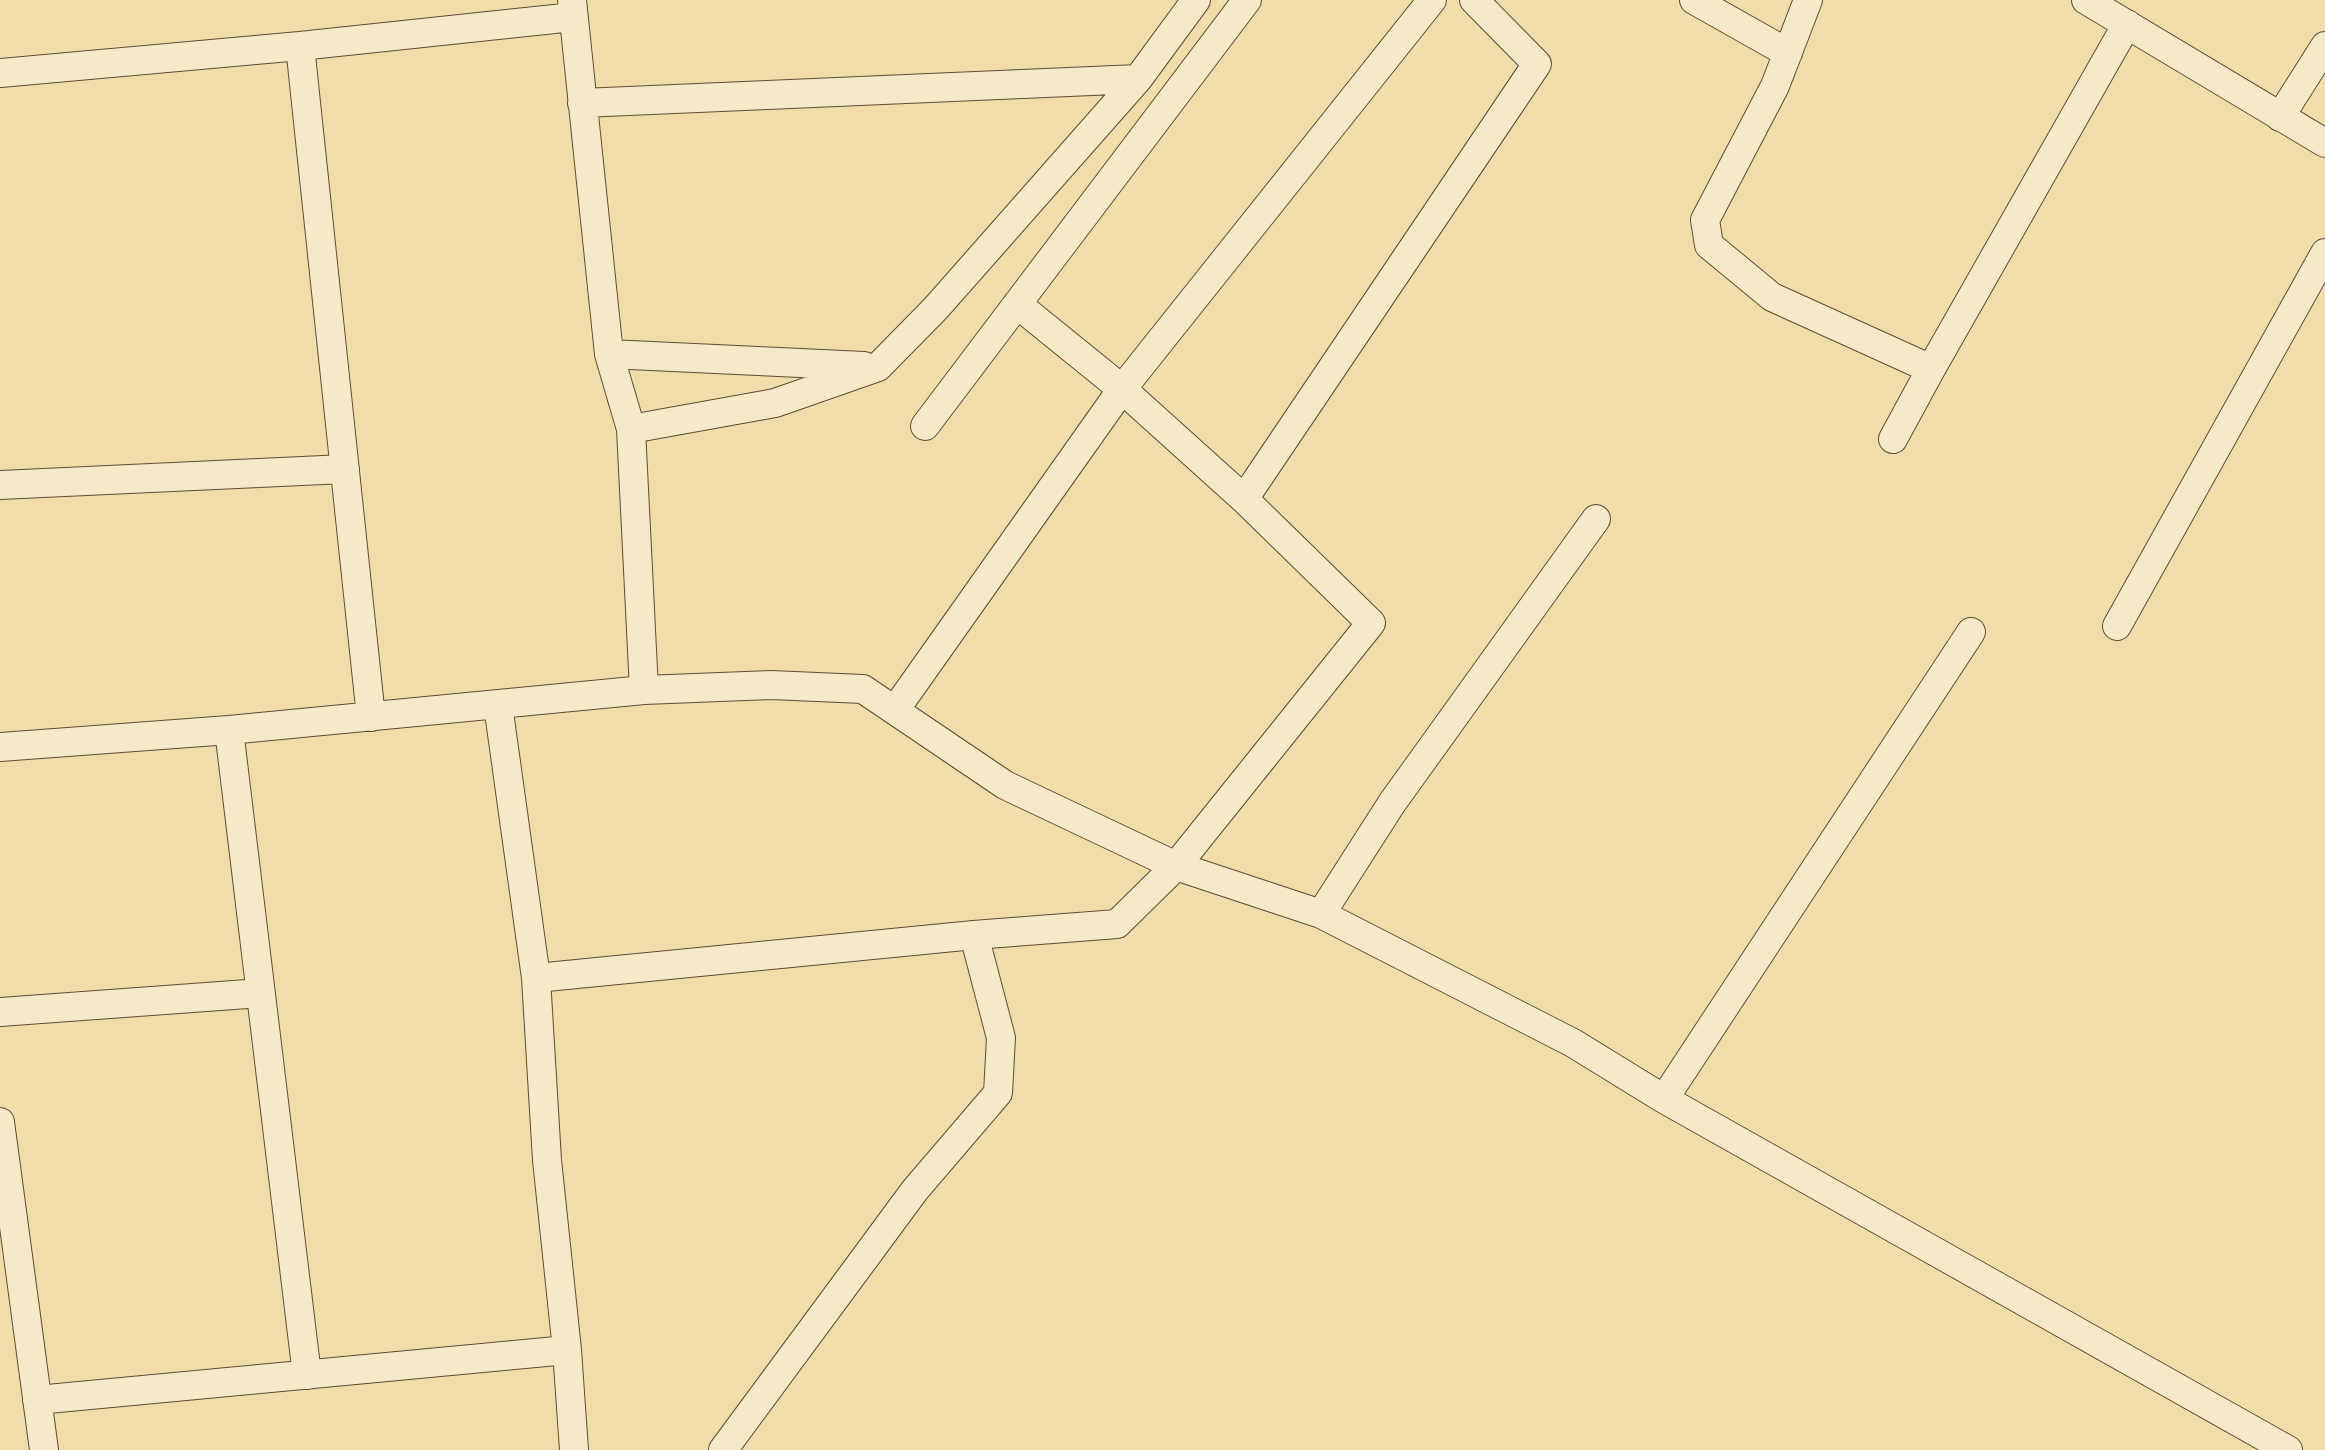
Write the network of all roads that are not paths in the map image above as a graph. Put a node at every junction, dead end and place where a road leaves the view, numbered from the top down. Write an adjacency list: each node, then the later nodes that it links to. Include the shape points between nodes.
1 (1196, 0): 14 (street)
2 (1247, 0): 19 (street)
3 (1432, 0): 23 (street)
4 (1474, 0): 29 (street, via 1537,64)
5 (1694, 0): 12 (street)
6 (1808, 0): 12 (street)
7 (2086, 0): 9 (street)
8 (572, 8): 10 (street); 15 (street)
9 (2127, 24): 16 (street); 22 (street)
10 (300, 46): 13 (street); 27 (street)
11 (2325, 46): 16 (street)
12 (1788, 53): 22 (street, via 1705,220 1709,245 1772,297)
13 (0, 73)
14 (1138, 79): 15 (street); 21 (street, via 936,308)
15 (582, 103): 20 (street)
16 (2280, 117): 17 (street)
17 (2325, 143)
18 (2325, 254): 31 (street)
19 (1018, 304): 23 (street); 24 (street)
20 (609, 354): 21 (street); 25 (street)
21 (878, 367): 25 (street, via 775,404)
22 (1931, 369): 26 (street)
23 (1122, 389): 29 (street); 35 (street)
24 (925, 426)
25 (631, 429): 33 (street)
26 (1893, 439)
27 (345, 469): 28 (street); 36 (street)
28 (0, 486)
29 (1244, 499): 39 (street, via 1370,623)
30 (1596, 519): 40 (street, via 1392,803)
31 (2117, 626)
32 (1971, 632): 45 (street)
33 (644, 690): 34 (street); 35 (street, via 772,685 863,689)
34 (498, 705): 36 (street); 42 (street)
35 (895, 710): 39 (street, via 1005,785)
36 (371, 717): 37 (street)
37 (229, 730): 38 (street); 43 (street)
38 (0, 747)
39 (1176, 866): 40 (street); 41 (street, via 1117,924)
40 (1321, 914): 45 (street, via 1572,1043)
41 (974, 935): 42 (street); 52 (street, via 1001,1038 998,1093 915,1190)
42 (536, 978): 47 (street, via 547,1160)
43 (261, 993): 44 (street); 48 (street)
44 (0, 1012)
45 (1664, 1099): 53 (street)
46 (0, 1122): 49 (street)
47 (567, 1350): 48 (street); 51 (street)
48 (307, 1374): 49 (street)
49 (37, 1400): 50 (street)
50 (44, 1450)
51 (574, 1450)
52 (723, 1450)
53 (2288, 1450)

